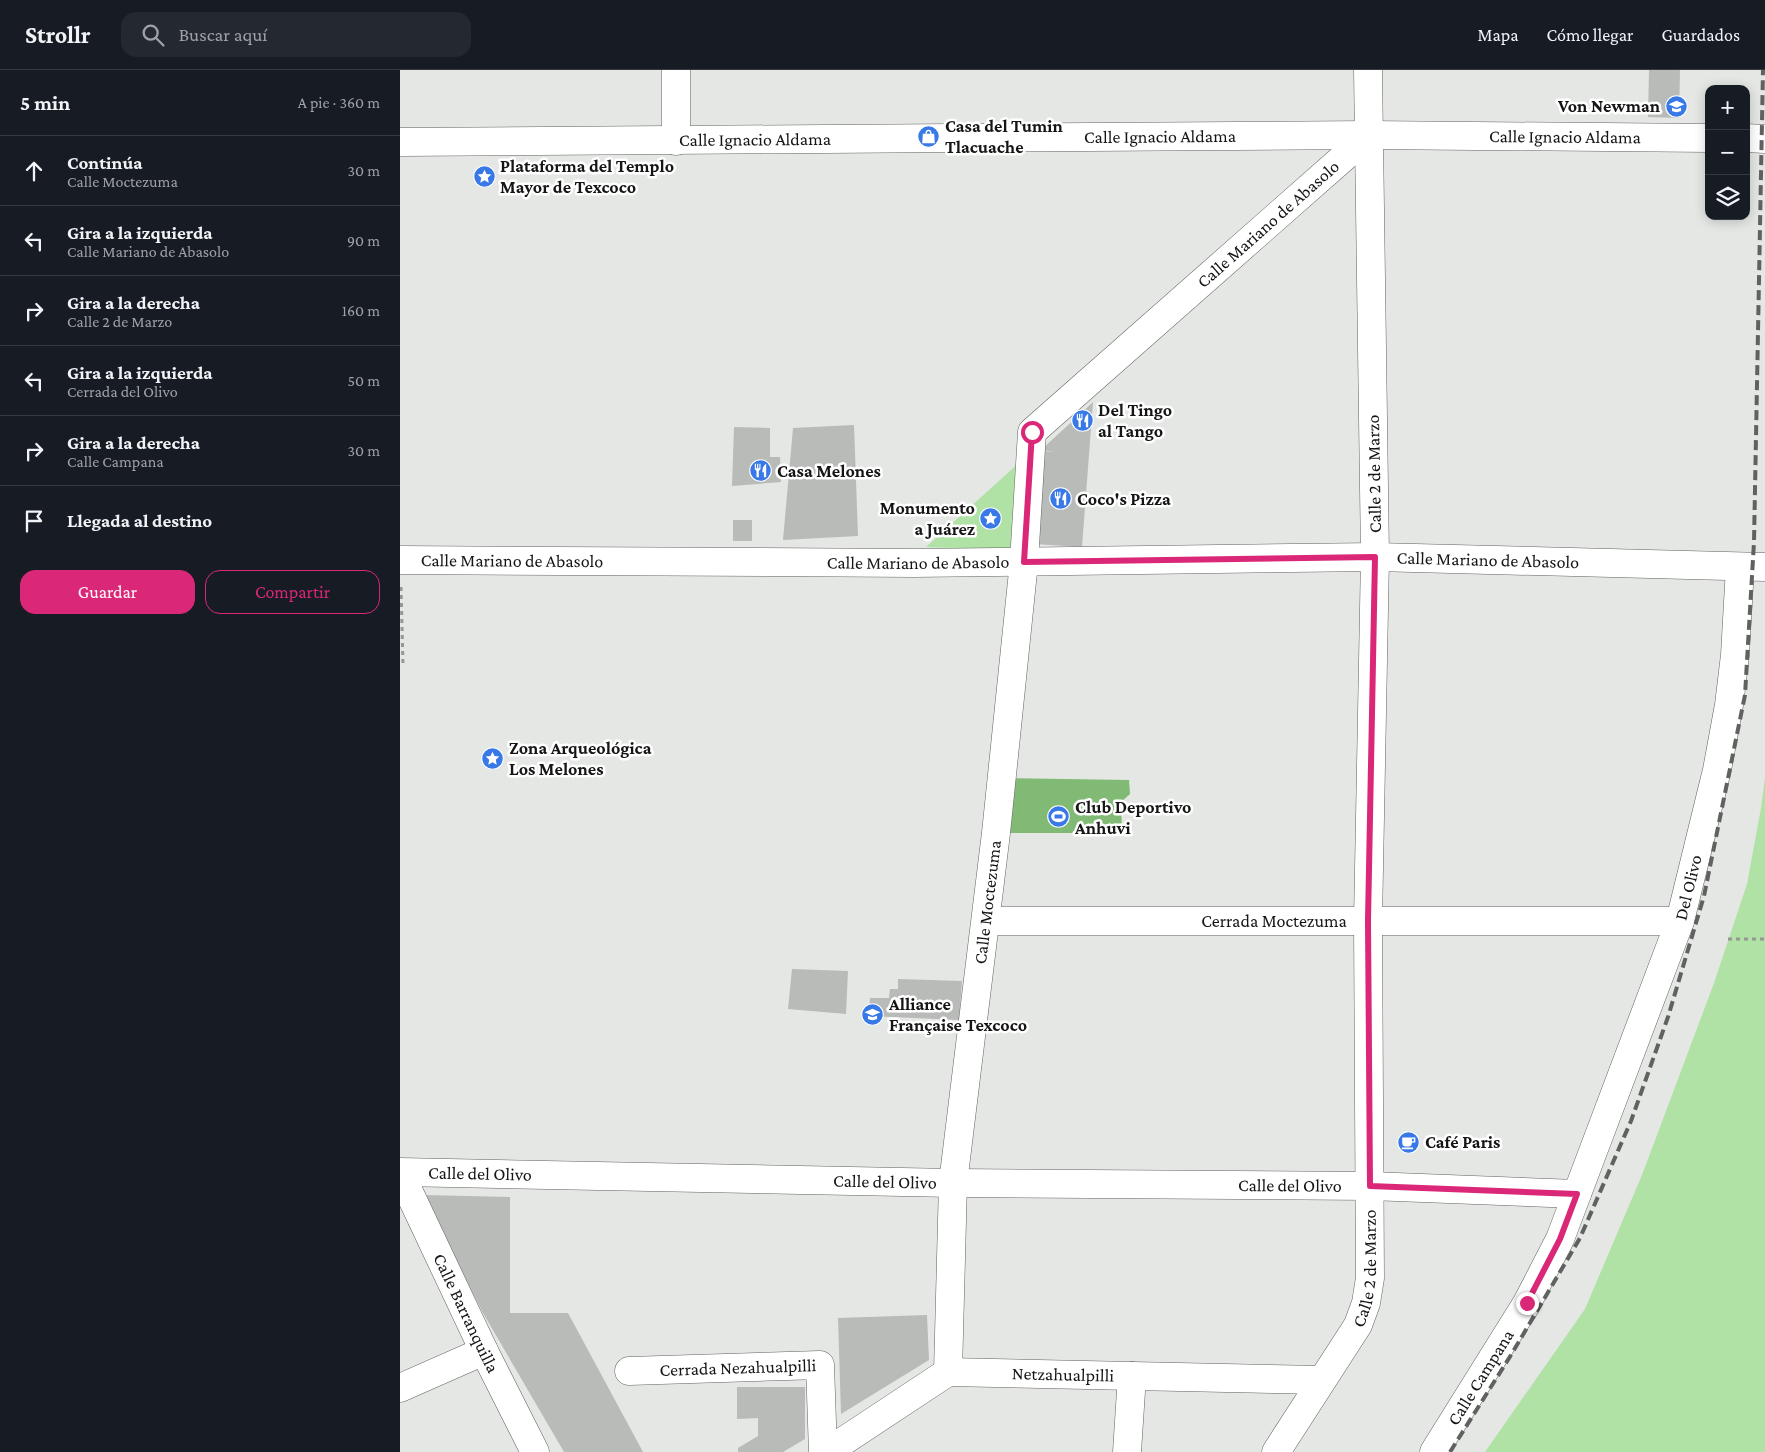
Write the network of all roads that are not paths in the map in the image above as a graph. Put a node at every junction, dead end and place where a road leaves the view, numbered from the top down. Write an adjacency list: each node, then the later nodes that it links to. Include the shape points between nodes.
1 (676, 70): 7 (street)
2 (1368, 70): 3 (street, Calle 2 de Marzo)
3 (1368, 135): 4 (street, Calle Ignacio Aldama); 7 (street, Calle Ignacio Aldama); 9 (street, Calle Mariano de Abasolo); 10 (street, Calle 2 de Marzo)
4 (1705, 138)
5 (1750, 138): 6 (street)
6 (1765, 138)
7 (676, 141): 8 (street, Calle Ignacio Aldama)
8 (400, 142)
9 (1032, 432): 11 (street, Calle Moctezuma)
10 (1375, 557): 11 (street, Calle Mariano de Abasolo); 12 (street, Calle Mariano de Abasolo); 15 (street, Calle 2 de Marzo)
11 (1024, 562): 13 (street, Calle Mariano de Abasolo); 14 (street, Calle Moctezuma)
12 (1752, 567): 16 (street, Del Olivo, via 1717,770)
13 (400, 570)
14 (986, 921): 15 (street, Cerrada Moctezuma); 18 (street, Calle Moctezuma)
15 (1368, 921): 16 (street, Cerrada Moctezuma); 19 (street, Calle 2 de Marzo)
16 (1680, 921): 20 (street, Del Olivo)
17 (400, 1172): 18 (street, Calle del Olivo); 21 (street, Calle Barranquilla)
18 (952, 1183): 19 (street, Calle del Olivo); 23 (street, Calle Moctezuma)
19 (1370, 1186): 20 (street, Calle del Olivo); 25 (street, Calle 2 de Marzo, via 1370,1278 1366,1303 1358,1325)
20 (1577, 1194): 32 (street, Calle Campana, via 1560,1239 1527,1303)
21 (484, 1351): 26 (street); 27 (street, Calle Barranquilla)
22 (630, 1371): 28 (street, Cerrada Nezahualpilli, via 820,1365)
23 (948, 1372): 24 (street, Netzahualpilli); 29 (street)
24 (1132, 1376): 25 (street, Netzahualpilli); 30 (street)
25 (1322, 1380): 31 (street, Calle 2 de Marzo)
26 (400, 1388)
27 (535, 1452)
28 (822, 1452)
29 (827, 1452)
30 (1127, 1452)
31 (1276, 1452)
32 (1434, 1452)

